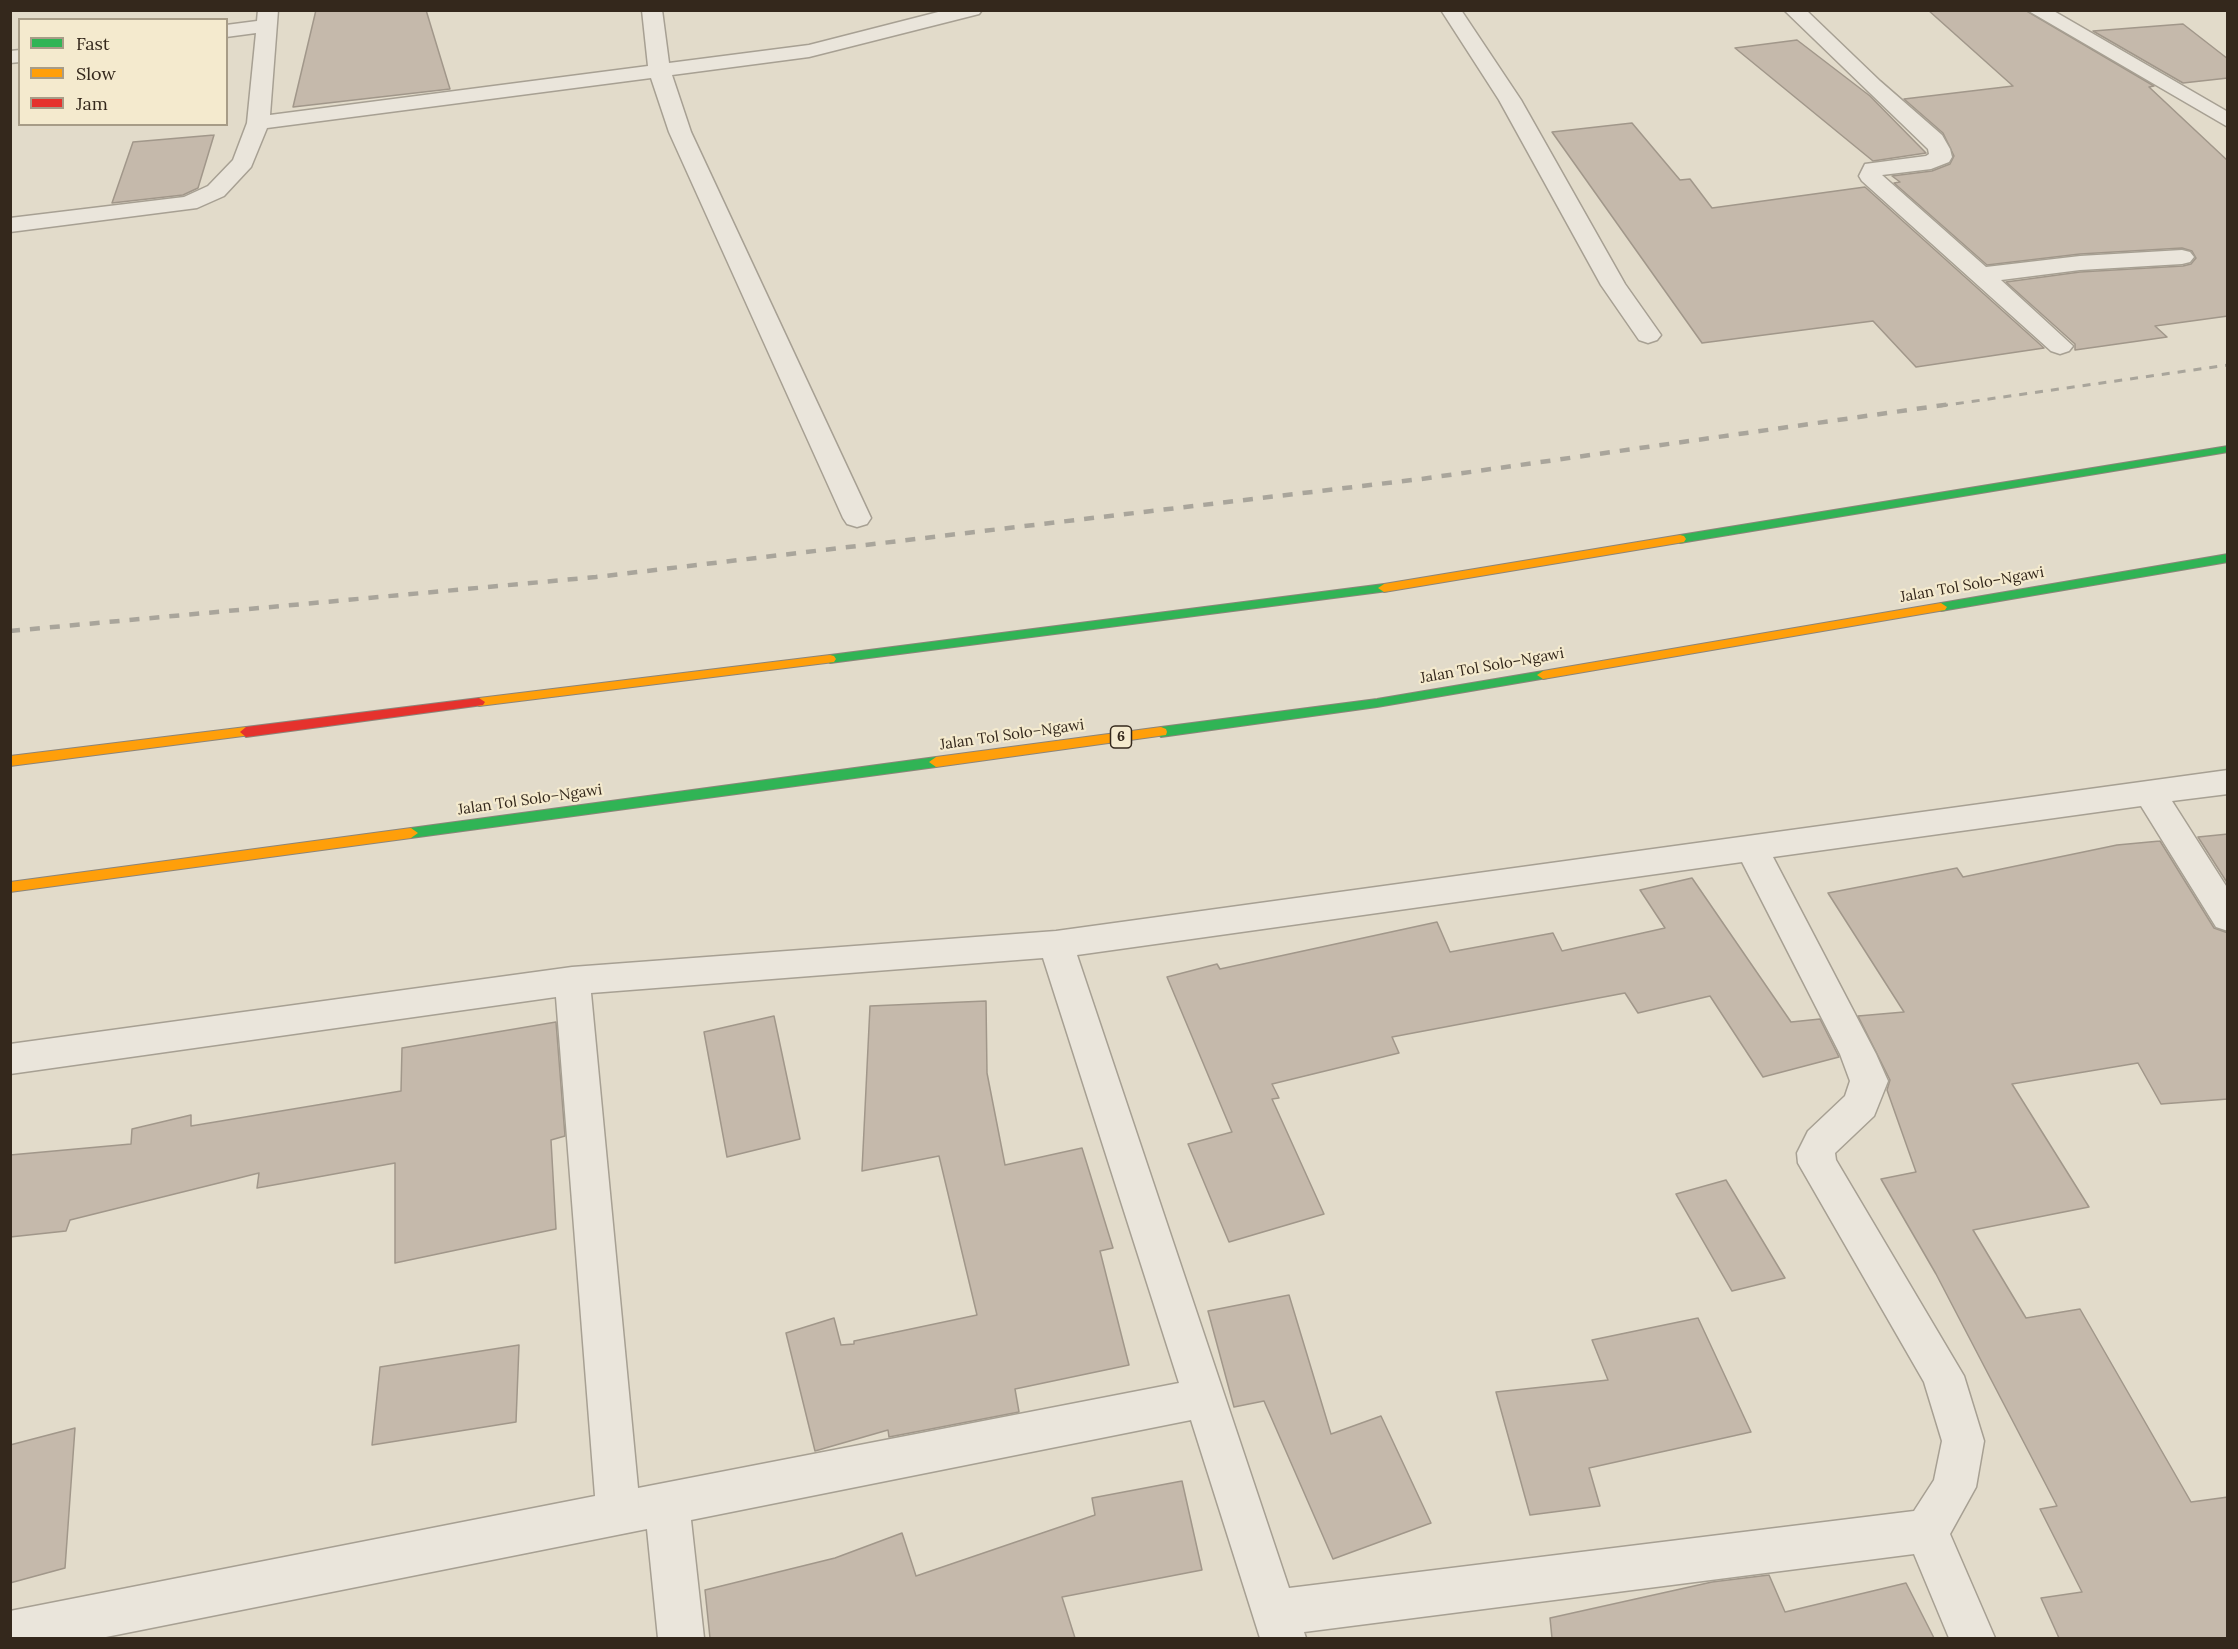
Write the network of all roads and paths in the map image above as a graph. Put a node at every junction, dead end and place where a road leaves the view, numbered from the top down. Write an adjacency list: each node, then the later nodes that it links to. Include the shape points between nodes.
1 (652, 10): 8 (street)
2 (972, 10): 8 (street, via 809,51)
3 (1451, 10): 16 (street, via 1510,100 1612,285)
4 (1794, 10): 15 (street, via 1872,87 1935,140 1941,157 1931,162 1873,169 1869,176)
5 (2037, 10): 10 (street)
6 (267, 18): 7 (street); 12 (street)
7 (228, 30)
8 (659, 69): 12 (street); 19 (street, via 680,132)
9 (2228, 104): 10 (street)
10 (2204, 107): 11 (street)
11 (2228, 121)
12 (258, 123): 13 (street, via 243,162 216,191 189,203)
13 (10, 225)
14 (2182, 257): 15 (street, via 2080,263)
15 (1983, 275): 17 (street)
16 (1648, 335)
17 (2060, 346)
18 (2228, 449): 21 (highway, via 1355,593)
19 (857, 518)
20 (2228, 558): 25 (highway, Jalan Tol Solo–Ngawi / 6, via 1377,703)
21 (10, 762)
22 (2228, 783): 23 (street)
23 (2149, 792): 24 (street); 26 (street)
24 (1751, 846): 27 (street); 33 (street, via 1869,1081 1861,1105 1821,1142 1817,1163 1943,1376 1963,1441 1954,1487)
25 (10, 887)
26 (2228, 918)
27 (1056, 944): 28 (street); 30 (street)
28 (572, 981): 29 (street); 32 (street)
29 (10, 1059)
30 (1204, 1398): 31 (street); 34 (street)
31 (667, 1504): 32 (street); 37 (street)
32 (618, 1513): 35 (street)
33 (1926, 1531): 34 (street, via 1775,1548); 38 (street)
34 (1279, 1626)
35 (55, 1632): 36 (street)
36 (10, 1634)
37 (681, 1638)
38 (1972, 1638)

